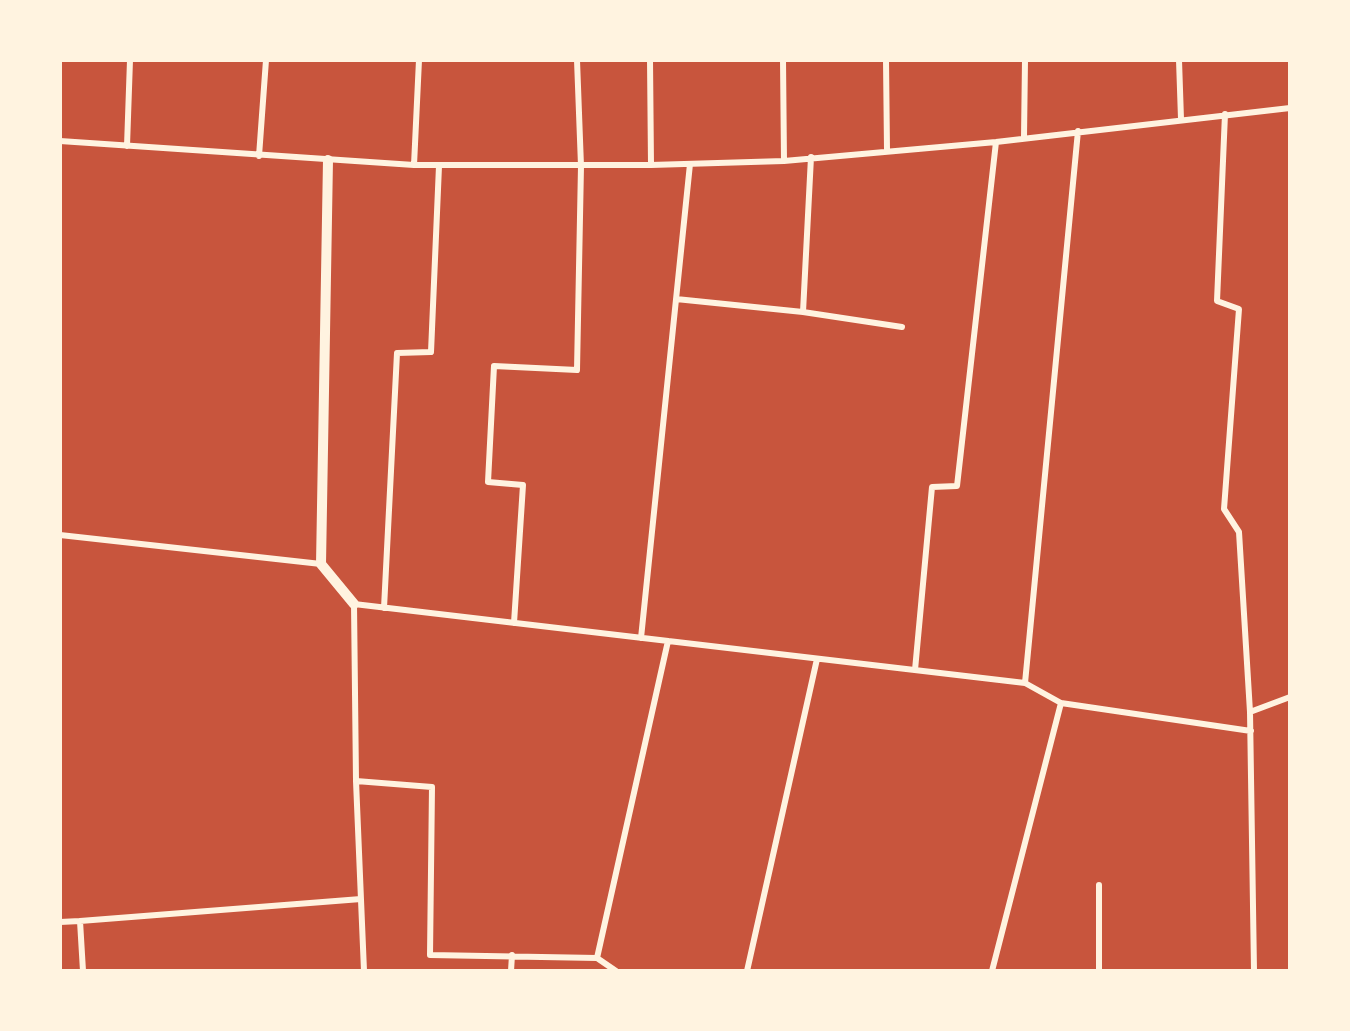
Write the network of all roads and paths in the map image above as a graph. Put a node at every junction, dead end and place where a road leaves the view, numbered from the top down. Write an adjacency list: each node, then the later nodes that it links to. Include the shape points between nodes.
1 (130, 60): 17 (street)
2 (266, 60): 19 (street)
3 (419, 60): 24 (street)
4 (577, 60): 27 (street)
5 (650, 60): 25 (street)
6 (783, 60): 22 (street)
7 (885, 60): 18 (street)
8 (1025, 60): 14 (street)
9 (1179, 60): 12 (street)
10 (1290, 108): 11 (street)
11 (1225, 114): 12 (street); 43 (street, via 1217,301 1239,309 1224,509 1239,532)
12 (1181, 119): 13 (street)
13 (1078, 132): 14 (street); 40 (street)
14 (1024, 137): 16 (street)
15 (60, 141): 17 (street)
16 (996, 142): 18 (street); 39 (street, via 957,486 932,487)
17 (127, 146): 19 (street)
18 (887, 150): 20 (street)
19 (259, 156): 21 (street)
20 (811, 157): 22 (street); 29 (street)
21 (328, 160): 24 (street); 32 (street)
22 (784, 161): 23 (street)
23 (690, 164): 25 (street); 28 (street)
24 (414, 165): 26 (street)
25 (651, 165): 27 (street)
26 (440, 166): 27 (street); 34 (street, via 430,352 397,353)
27 (581, 166): 35 (street, via 577,370 494,366 488,482 523,485)
28 (676, 299): 29 (street); 36 (street)
29 (803, 312): 30 (street)
30 (902, 327)
31 (60, 535): 32 (street)
32 (321, 564): 33 (street)
33 (354, 604): 34 (street); 45 (street)
34 (384, 608): 35 (street)
35 (514, 623): 36 (street)
36 (641, 638): 37 (street)
37 (668, 641): 38 (street); 51 (street)
38 (817, 659): 39 (street); 56 (street)
39 (915, 670): 40 (street)
40 (1025, 683): 42 (street)
41 (1290, 697): 43 (street)
42 (1061, 703): 44 (street); 57 (street)
43 (1250, 712): 44 (street)
44 (1251, 731): 59 (street)
45 (356, 782): 47 (street); 50 (street, via 432,787 430,955)
46 (1099, 885): 58 (street)
47 (361, 899): 48 (street); 53 (street)
48 (80, 921): 49 (street); 52 (street)
49 (60, 922)
50 (512, 955): 51 (street); 54 (street)
51 (597, 958): 55 (street)
52 (83, 971)
53 (364, 971)
54 (511, 971)
55 (616, 971)
56 (747, 971)
57 (992, 971)
58 (1099, 971)
59 (1254, 971)

